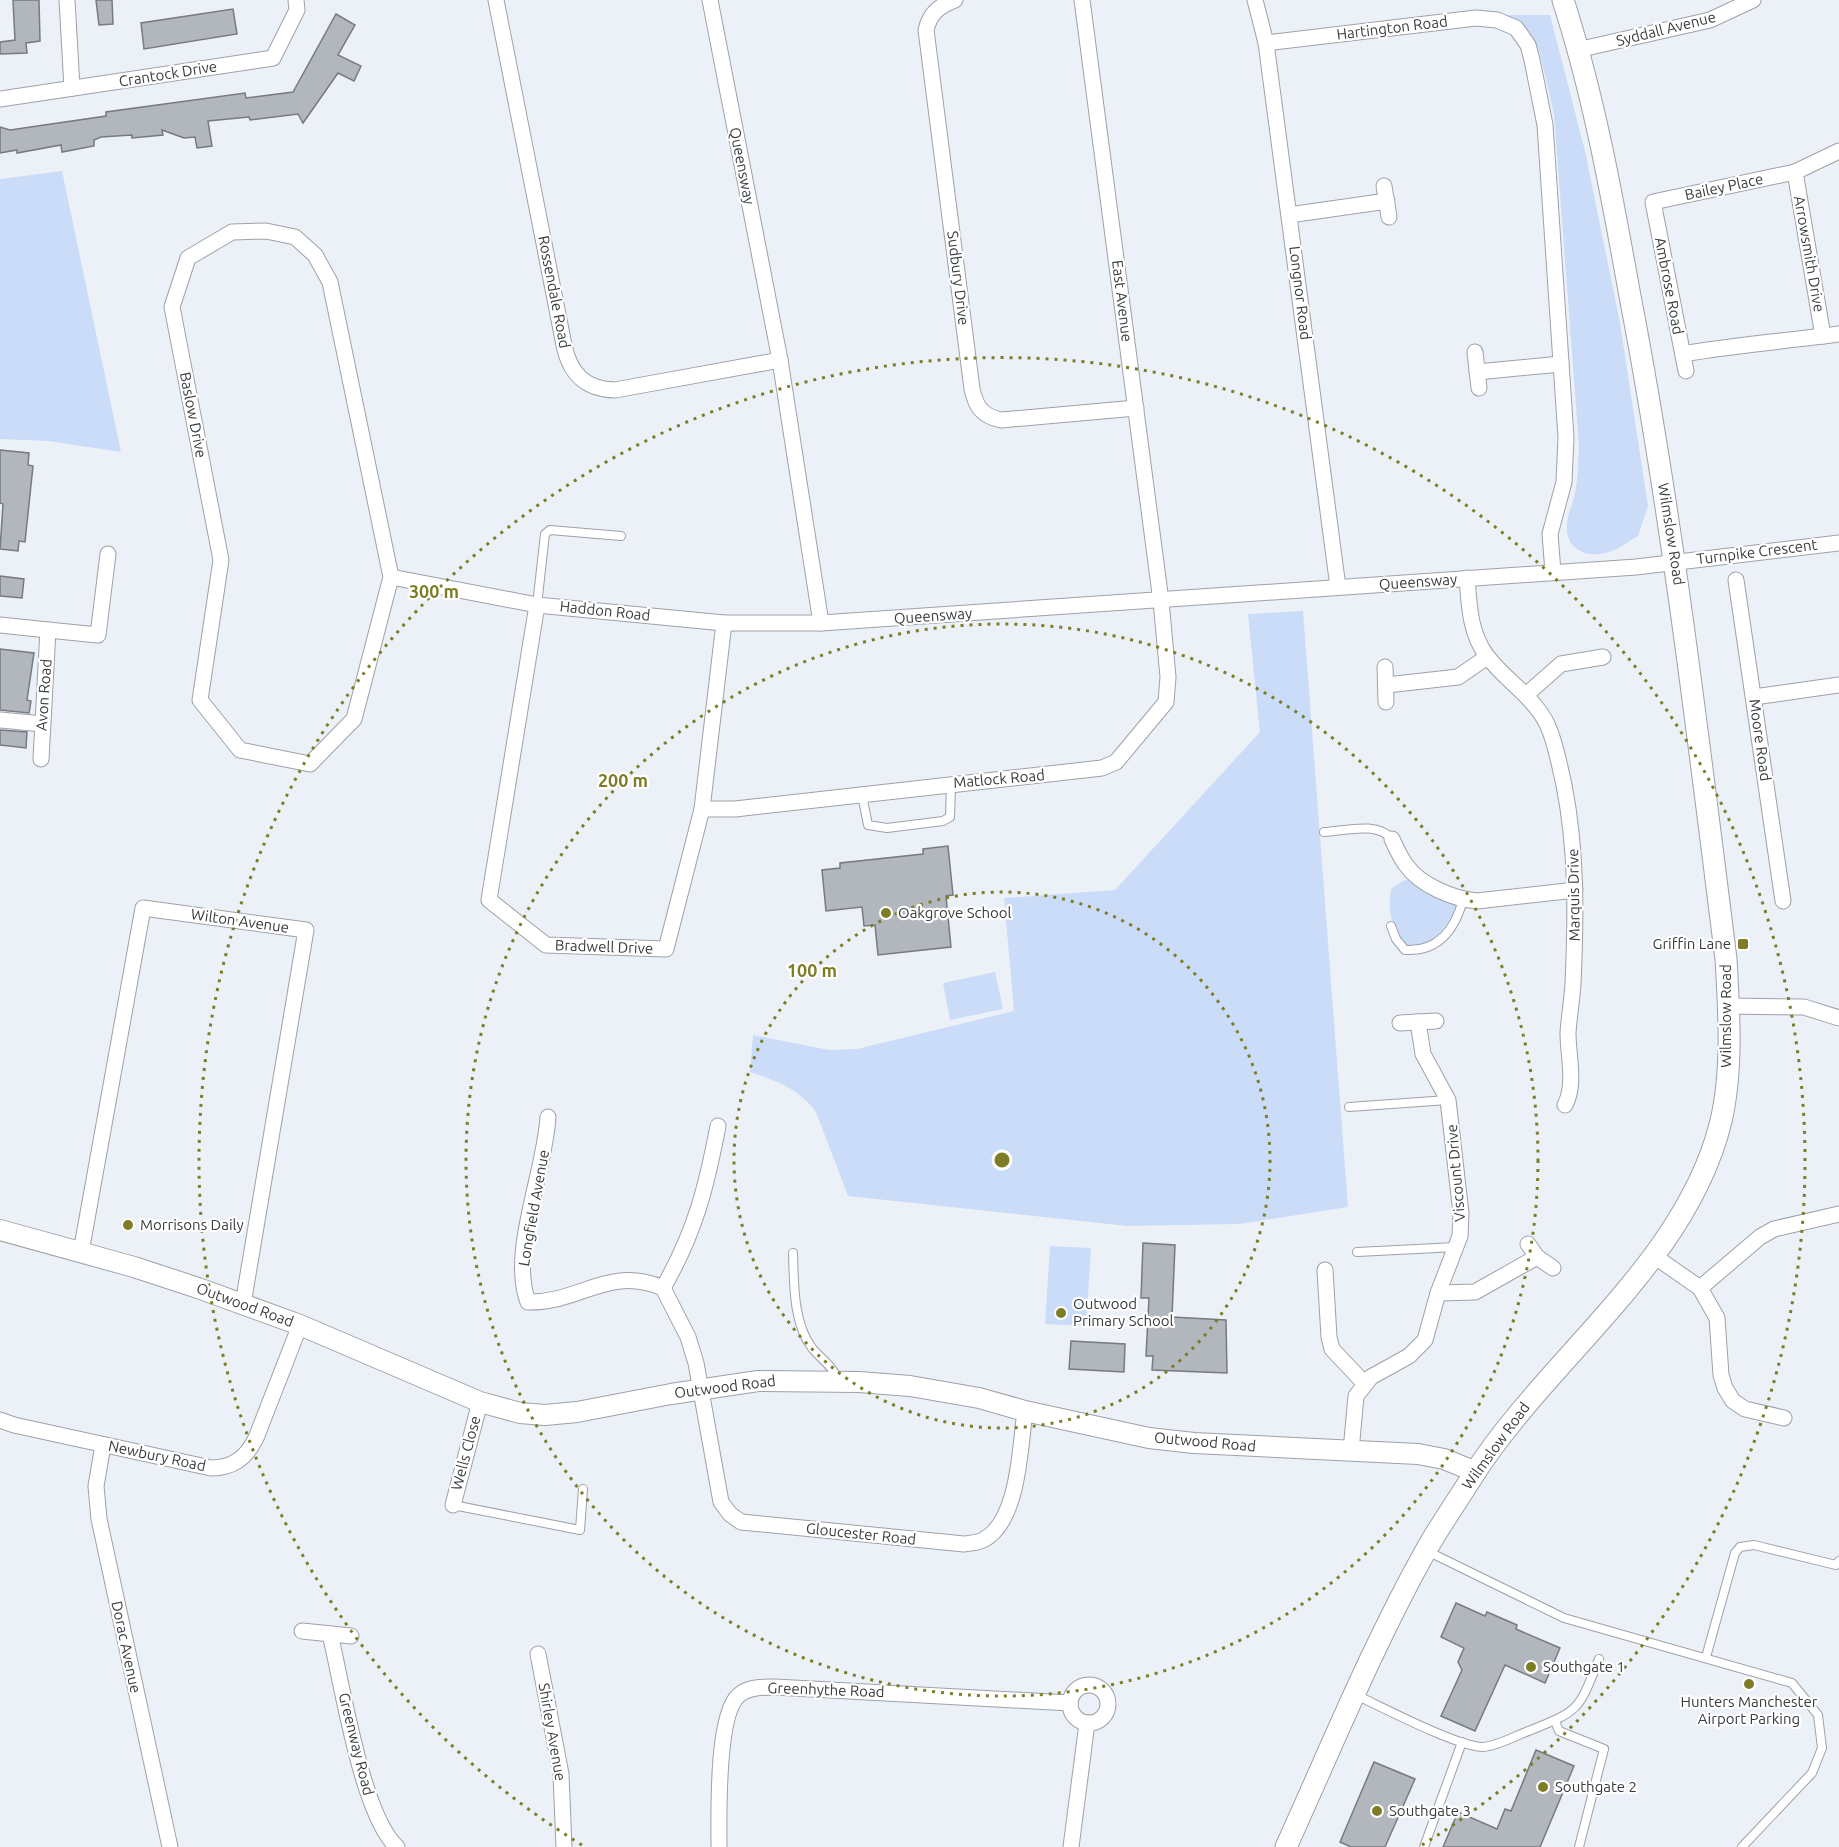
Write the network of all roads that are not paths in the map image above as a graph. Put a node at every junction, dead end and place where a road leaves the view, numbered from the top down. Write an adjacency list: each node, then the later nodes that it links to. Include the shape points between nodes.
1 (67, 0): 12 (street)
2 (296, 0): 12 (street, Crantock Drive, via 297,10 273,58)
3 (496, 0): 23 (street, Rossendale Road, via 572,371 595,388 615,390)
4 (710, 0): 23 (street, Queensway)
5 (955, 0): 28 (street, Sudbury Drive, via 930,16 926,30 972,389 978,408 1001,420)
6 (1082, 0): 28 (street, East Avenue)
7 (1256, 0): 10 (street, Longnor Road)
8 (1563, 0): 11 (main road, Wilmslow Road)
9 (1753, 0): 11 (street, Syddall Avenue, via 1710,20)
10 (1266, 43): 18 (street, Longnor Road); 24 (street, Hartington Road, via 1476,18 1497,20 1522,34 1530,52 1545,125)
11 (1577, 50): 32 (main road, Wilmslow Road, via 1610,189)
12 (72, 88): 13 (street, Crantock Drive)
13 (0, 99)
14 (1839, 151): 15 (street, Bailey Place)
15 (1796, 172): 17 (street, Bailey Place); 20 (street, Arrowsmith Drive)
16 (1387, 201): 18 (street)
17 (1653, 202): 22 (street, Ambrose Road)
18 (1289, 215): 37 (street, Longnor Road)
19 (1839, 334): 20 (street)
20 (1823, 336): 22 (street)
21 (1475, 352): 26 (street)
22 (1683, 354): 25 (street, Ambrose Road)
23 (780, 360): 41 (street, Queensway)
24 (1561, 364): 26 (street); 33 (street, via 1566,464 1551,534)
25 (1686, 370)
26 (1477, 372): 27 (street)
27 (1479, 388)
28 (1136, 408): 38 (street, East Avenue)
29 (621, 536): 39 (lane, via 550,530 545,534)
30 (1839, 543): 32 (street, Turnpike Crescent)
31 (108, 554): 43 (street, via 98,635)
32 (1676, 562): 33 (street, Queensway); 64 (main road, Wilmslow Road, via 1726,958)
33 (1553, 572): 35 (street, Queensway)
34 (391, 577): 34 (street, Baslow Drive, via 354,719 310,764 240,750 200,700 221,560 172,307 188,258 231,232 266,231 295,237 315,255 330,282); 39 (street, Haddon Road)
35 (1467, 578): 37 (street, Queensway); 44 (street, Marquis Drive, via 1474,632)
36 (1736, 579): 50 (street, Moore Road)
37 (1338, 587): 38 (street, Queensway)
38 (1161, 601): 41 (street, Queensway); 55 (street, Matlock Road, via 1168,677 1166,702 1116,762 1087,770)
39 (537, 605): 40 (street, Haddon Road); 57 (street, Bradwell Drive, via 489,900 546,945 666,949)
40 (724, 623): 41 (street, Haddon Road); 57 (street, Bradwell Drive)
41 (821, 623)
42 (0, 625): 43 (street)
43 (48, 630): 53 (street, Avon Road)
44 (1487, 657): 47 (street, via 1458,677); 49 (street, Marquis Drive)
45 (1603, 657): 49 (street, via 1561,664)
46 (1384, 667): 47 (street)
47 (1387, 685): 51 (street)
48 (1839, 685): 50 (street)
49 (1526, 695): 60 (street, Marquis Drive, via 1547,723 1553,739 1571,824)
50 (1754, 697): 62 (street, Moore Road)
51 (1386, 702)
52 (0, 720): 53 (street)
53 (43, 724): 54 (street, Avon Road)
54 (41, 759)
55 (951, 783): 56 (street, Matlock Road); 56 (lane, via 950,817 943,821 877,828 868,825)
56 (862, 795): 57 (street, Matlock Road)
57 (702, 809)
58 (1324, 832): 59 (lane, via 1373,828)
59 (1392, 839): 61 (street, via 1406,866)
60 (1575, 890): 61 (street); 70 (street, Marquis Drive, via 1568,1030 1570,1093)
61 (1463, 900): 63 (lane, via 1453,929 1425,949 1405,950)
62 (1783, 901)
63 (1391, 926)
64 (1728, 1006): 65 (street, via 1804,1007); 80 (main road, Wilmslow Road, via 1724,1102 1717,1137 1691,1198)
65 (1839, 1018)
66 (1436, 1021): 67 (street)
67 (1418, 1022): 68 (street); 69 (street, Viscount Drive, via 1423,1054)
68 (1400, 1023)
69 (1448, 1100): 71 (lane); 76 (street, Viscount Drive, via 1461,1214)
70 (1565, 1105)
71 (1348, 1107)
72 (548, 1117): 83 (street, Longfield Avenue, via 544,1155 523,1250 522,1278 528,1302 549,1302 632,1278)
73 (718, 1126): 83 (street, via 691,1234)
74 (1839, 1214): 84 (street, via 1774,1229)
75 (0, 1230): 77 (street, Outwood Road)
76 (1456, 1247): 78 (lane); 85 (street, Viscount Drive)
77 (81, 1252): 86 (street, Outwood Road); 86 (street, Wilton Avenue, via 143,908 306,930)
78 (1357, 1252)
79 (794, 1253): 88 (lane, via 797,1305 804,1332 811,1346 835,1370)
80 (1654, 1256): 84 (street); 97 (main road, Wilmslow Road, via 1528,1401)
81 (1553, 1268): 85 (street, via 1533,1250 1475,1292)
82 (1325, 1270): 89 (street, via 1332,1349)
83 (663, 1288): 90 (street, via 688,1337)
84 (1700, 1288): 93 (street, via 1717,1318 1721,1375 1733,1401 1745,1409)
85 (1438, 1293): 89 (street, Viscount Drive, via 1429,1330 1418,1348)
86 (243, 1304): 87 (street, Outwood Road)
87 (300, 1325): 91 (street, Outwood Road); 95 (street, Newbury Road, via 256,1438 232,1465 211,1468)
88 (839, 1381): 90 (street, Outwood Road, via 758,1381); 92 (street, Outwood Road, via 945,1392)
89 (1364, 1383): 96 (street, via 1356,1396)
90 (700, 1389): 91 (street, Outwood Road, via 545,1415); 92 (street, Gloucester Road, via 721,1502 741,1522 964,1544 982,1541 1003,1520 1010,1504)
91 (480, 1402): 99 (street, Wells Close)
92 (1025, 1411): 96 (street, Outwood Road, via 1149,1438)
93 (1784, 1418)
94 (0, 1420): 95 (street, Newbury Road)
95 (103, 1445): 113 (street, Dorac Avenue, via 96,1486 99,1519)
96 (1351, 1451): 97 (street, Outwood Road, via 1433,1457)
97 (1476, 1472): 100 (main road, Wilmslow Road)
98 (583, 1490): 99 (lane, via 580,1530)
99 (453, 1505)
100 (1426, 1550): 106 (lane, via 1564,1618); 108 (main road, Wilmslow Road)
101 (1839, 1561): 106 (lane, via 1836,1564 1754,1545 1740,1547 1735,1552)
102 (302, 1631): 103 (street)
103 (330, 1634): 104 (street); 114 (street, Greenway Road, via 368,1793 383,1830)
104 (351, 1636)
105 (538, 1654): 115 (street, Shirley Avenue, via 561,1774)
106 (1706, 1657): 121 (lane, via 1792,1683 1818,1715 1822,1748 1812,1773)
107 (1599, 1659): 110 (lane, via 1581,1702)
108 (1354, 1694): 112 (lane); 118 (main road, Wilmslow Road)
109 (1070, 1703): 111 (street, via 1074,1716); 111 (street, via 1080,1688 1090,1685 1105,1694 1108,1702 1104,1716); 116 (street, Greenhythe Road, via 775,1687 746,1690 734,1701 724,1738)
110 (1555, 1721): 112 (lane, via 1489,1746); 120 (lane, via 1559,1731 1604,1749)
111 (1087, 1724): 117 (street)
112 (1462, 1742): 119 (lane)
113 (170, 1847)
114 (397, 1847)
115 (564, 1847)
116 (719, 1847)
117 (1071, 1847)
118 (1286, 1847)
119 (1424, 1847)
120 (1579, 1847)
121 (1742, 1847)

